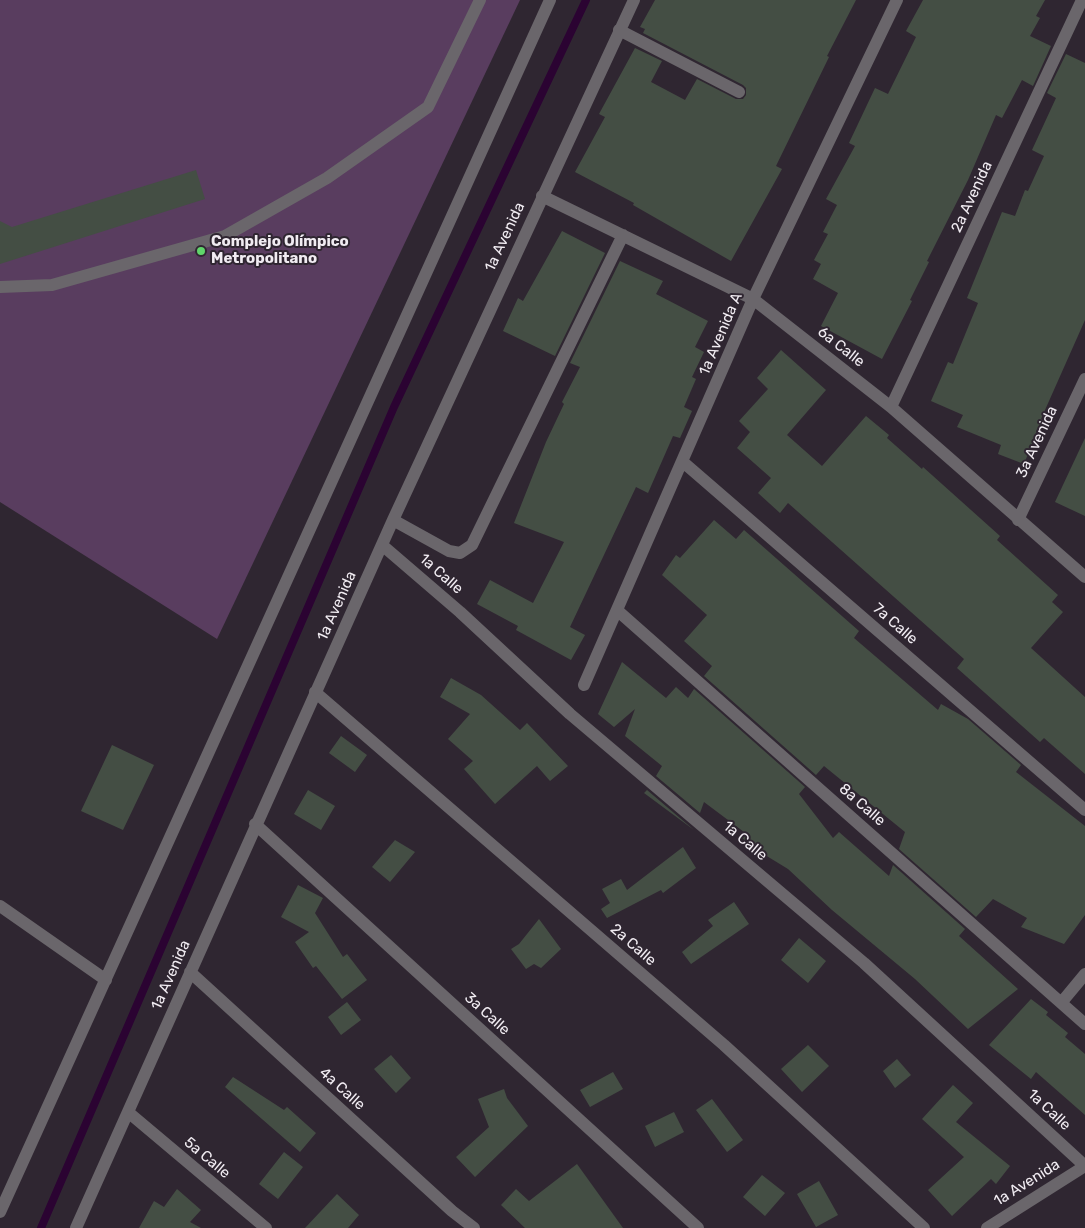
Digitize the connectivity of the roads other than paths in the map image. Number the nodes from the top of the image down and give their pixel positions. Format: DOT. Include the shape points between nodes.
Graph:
graph roads {
  1 [pos="480,0"];
  2 [pos="550,0"];
  3 [pos="634,0"];
  4 [pos="897,0"];
  5 [pos="1082,0"];
  6 [pos="620,30"];
  7 [pos="739,92"];
  8 [pos="542,196"];
  9 [pos="623,235"];
  10 [pos="0,287"];
  11 [pos="753,299"];
  12 [pos="1085,379"];
  13 [pos="891,408"];
  14 [pos="683,462"];
  15 [pos="393,520"];
  16 [pos="1018,520"];
  17 [pos="382,545"];
  18 [pos="1085,577"];
  19 [pos="618,611"];
  20 [pos="584,685"];
  21 [pos="315,692"];
  22 [pos="1085,810"];
  23 [pos="255,824"];
  24 [pos="0,906"];
  25 [pos="190,972"];
  26 [pos="1085,974"];
  27 [pos="106,980"];
  28 [pos="1061,1002"];
  29 [pos="1085,1024"];
  30 [pos="128,1112"];
  31 [pos="1085,1166"];
  32 [pos="0,1212"];
  33 [pos="76,1228"];
  34 [pos="266,1228"];
  35 [pos="474,1228"];
  36 [pos="698,1228"];
  37 [pos="924,1228"];
  38 [pos="987,1228"];
  1 -- 10 [label="street" via="428,106 327,178 225,236 52,285"];
  2 -- 27 [label="street"];
  3 -- 6 [label="street, 1a Avenida"];
  4 -- 11 [label="street, 1a Avenida A"];
  5 -- 13 [label="street, 2a Avenida"];
  6 -- 7 [label="street"];
  6 -- 8 [label="street, 1a Avenida"];
  8 -- 9 [label="street, 6a Calle"];
  8 -- 15 [label="street, 1a Avenida"];
  9 -- 11 [label="street, 6a Calle"];
  9 -- 15 [label="street" via="472,545 460,552 449,551"];
  11 -- 13 [label="street, 6a Calle"];
  11 -- 14 [label="street, 1a Avenida A"];
  12 -- 16 [label="street, 3a Avenida"];
  13 -- 16 [label="street, 6a Calle"];
  14 -- 19 [label="street, 1a Avenida A"];
  14 -- 22 [label="street, 7a Calle"];
  15 -- 17 [label="street, 1a Avenida"];
  16 -- 18 [label="street, 6a Calle"];
  17 -- 21 [label="street, 1a Avenida"];
  17 -- 31 [label="street, 1a Calle" via="570,714 864,963"];
  19 -- 20 [label="street, 1a Avenida A"];
  19 -- 28 [label="street, 8a Calle"];
  21 -- 23 [label="street, 1a Avenida"];
  21 -- 37 [label="street, 2a Calle" via="724,1045"];
  23 -- 25 [label="street, 1a Avenida"];
  23 -- 36 [label="street, 3a Calle"];
  24 -- 27 [label="street"];
  25 -- 30 [label="street, 1a Avenida"];
  25 -- 35 [label="street, 4a Calle"];
  26 -- 28 [label="street"];
  27 -- 32 [label="street"];
  28 -- 29 [label="street, 8a Calle"];
  30 -- 33 [label="street, 1a Avenida"];
  30 -- 34 [label="street, 5a Calle"];
  31 -- 38 [label="street, 1a Avenida"];
}
